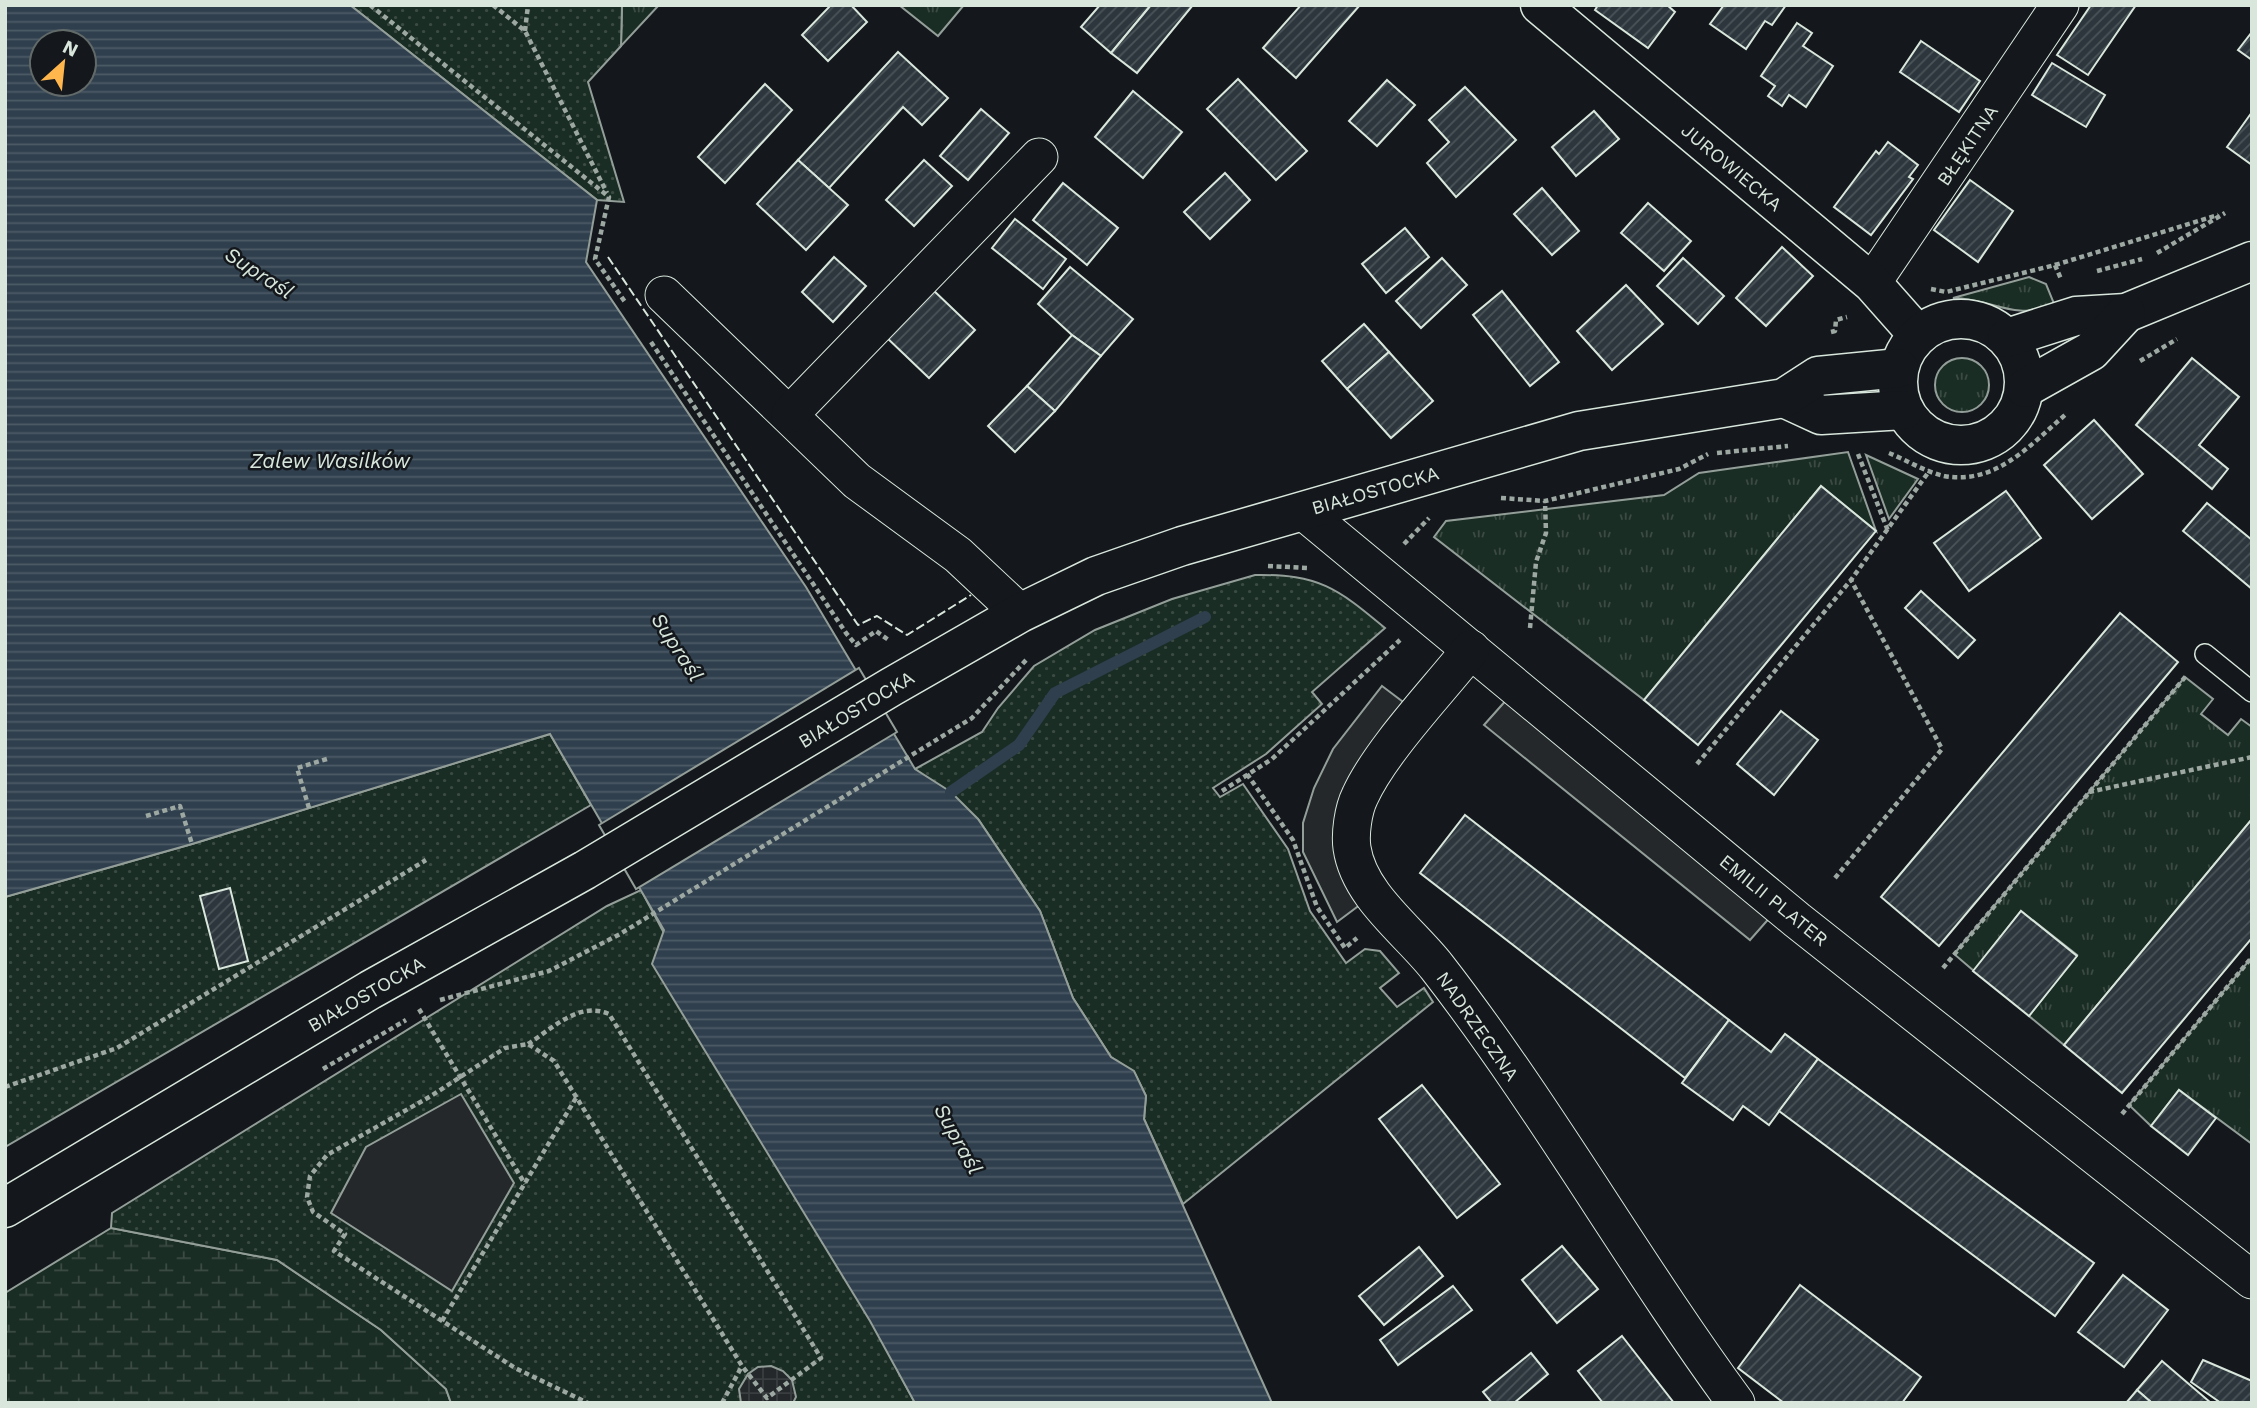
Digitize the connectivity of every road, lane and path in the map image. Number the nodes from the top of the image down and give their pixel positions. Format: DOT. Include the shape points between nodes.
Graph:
graph roads {
  1 [pos="370,5"];
  2 [pos="493,5"];
  3 [pos="528,5"];
  4 [pos="1540,5"];
  5 [pos="2060,5"];
  6 [pos="524,31"];
  7 [pos="1039,157"];
  8 [pos="609,197"];
  9 [pos="2252,261"];
  10 [pos="2054,265"];
  11 [pos="2087,274"];
  12 [pos="2074,277"];
  13 [pos="2061,281"];
  14 [pos="1872,283"];
  15 [pos="664,295"];
  16 [pos="626,304"];
  17 [pos="2126,313"];
  18 [pos="1918,335"];
  19 [pos="2183,335"];
  20 [pos="649,338"];
  21 [pos="2007,338"];
  22 [pos="2137,363"];
  23 [pos="1899,368"];
  24 [pos="2025,388"];
  25 [pos="1784,398"];
  26 [pos="2072,409"];
  27 [pos="1904,410"];
  28 [pos="790,414"];
  29 [pos="1796,445"];
  30 [pos="1884,450"];
  31 [pos="1857,453"];
  32 [pos="1930,470"];
  33 [pos="1496,498"];
  34 [pos="1545,501"];
  35 [pos="1303,511"];
  36 [pos="1438,514"];
  37 [pos="1888,531"];
  38 [pos="1263,566"];
  39 [pos="1311,568"];
  40 [pos="1379,573"];
  41 [pos="1851,580"];
  42 [pos="1020,614"];
  43 [pos="1530,628"];
  44 [pos="1409,633"];
  45 [pos="885,637"];
  46 [pos="1036,649"];
  47 [pos="1471,649"];
  48 [pos="2205,653"];
  49 [pos="2252,692"];
  50 [pos="2252,757"];
  51 [pos="327,759"];
  52 [pos="1697,764"];
  53 [pos="1247,774"];
  54 [pos="1222,790"];
  55 [pos="2088,792"];
  56 [pos="309,808"];
  57 [pos="146,816"];
  58 [pos="192,844"];
  59 [pos="426,860"];
  60 [pos="1835,878"];
  61 [pos="1390,914"];
  62 [pos="2252,957"];
  63 [pos="1942,968"];
  64 [pos="436,1001"];
  65 [pos="417,1006"];
  66 [pos="528,1044"];
  67 [pos="459,1078"];
  68 [pos="5,1087"];
  69 [pos="576,1098"];
  70 [pos="2122,1114"];
  71 [pos="524,1184"];
  72 [pos="5,1208"];
  73 [pos="2252,1280"];
  74 [pos="442,1321"];
  75 [pos="742,1366"];
  76 [pos="588,1403"];
  77 [pos="722,1403"];
  78 [pos="1736,1403"];
  1 -- 8 [label="path"];
  2 -- 6 [label="path"];
  3 -- 6 [label="path"];
  4 -- 14 [label="main road, JUROWIECKA"];
  5 -- 14 [label="street, BŁĘKITNA"];
  6 -- 8 [label="path"];
  7 -- 28 [label="street"];
  8 -- 16 [label="path" via="595,259"];
  9 -- 17 [label="main road"];
  10 -- 11 [label="path" via="2225,213 2151,257"];
  12 -- 13 [label="path"];
  14 -- 18 [label="main road, JUROWIECKA"];
  15 -- 28 [label="street"];
  17 -- 21 [label="main road" via="2076,316"];
  17 -- 24 [label="main road" via="2091,351"];
  18 -- 21 [label="main road" via="1938,323 1963,318 1987,323"];
  18 -- 23 [label="main road"];
  19 -- 22 [label="path"];
  20 -- 45 [label="path" via="846,633 856,645 876,631"];
  21 -- 24 [label="main road" via="2022,360"];
  23 -- 25 [label="main road, BIAŁOSTOCKA" via="1818,376"];
  23 -- 27 [label="main road" via="1898,390"];
  24 -- 27 [label="main road" via="2019,410 2005,429 1985,442 1962,446 1939,442 1918,430"];
  25 -- 27 [label="main road" via="1821,415"];
  25 -- 35 [label="main road, BIAŁOSTOCKA" via="1579,431"];
  26 -- 32 [label="path" via="2009,462 1980,478 1943,476"];
  28 -- 42 [label="street" via="856,481 958,555"];
  29 -- 34 [label="path" via="1707,454 1679,469"];
  30 -- 32 [label="path"];
  31 -- 37 [label="path"];
  32 -- 37 [label="path"];
  33 -- 34 [label="path"];
  34 -- 43 [label="path" via="1546,533 1536,562"];
  35 -- 40 [label="street, EMILII PLATER"];
  35 -- 42 [label="main road, BIAŁOSTOCKA" via="1096,576"];
  36 -- 40 [label="path" via="1427,519"];
  37 -- 41 [label="path"];
  38 -- 39 [label="path"];
  40 -- 47 [label="street, EMILII PLATER"];
  41 -- 52 [label="path"];
  41 -- 60 [label="path" via="1942,749"];
  42 -- 72 [label="main road, BIAŁOSTOCKA" via="585,870 370,990"];
  44 -- 53 [label="path" via="1272,759"];
  46 -- 64 [label="path" via="972,719 620,934 549,971"];
  47 -- 61 [label="street, NADRZECZNA" via="1358,798 1352,848 1358,869"];
  47 -- 73 [label="street, EMILII PLATER" via="1797,920"];
  48 -- 49 [label="lane"];
  48 -- 55 [label="path"];
  50 -- 55 [label="path"];
  51 -- 56 [label="path" via="297,768"];
  53 -- 54 [label="path"];
  53 -- 61 [label="path" via="1293,840 1317,906 1345,947"];
  55 -- 63 [label="path"];
  57 -- 58 [label="path" via="180,806"];
  59 -- 68 [label="path" via="117,1048"];
  61 -- 78 [label="street, NADRZECZNA" via="1478,1023"];
  62 -- 70 [label="path"];
  65 -- 67 [label="path"];
  66 -- 67 [label="path" via="505,1048"];
  66 -- 69 [label="path" via="554,1060"];
  66 -- 75 [label="path" via="583,1009 609,1014 617,1024 821,1358 767,1398"];
  67 -- 71 [label="path"];
  67 -- 74 [label="path" via="327,1155 310,1175 307,1197 313,1212 345,1234 334,1251"];
  69 -- 71 [label="path"];
  69 -- 75 [label="path"];
  71 -- 74 [label="path"];
  74 -- 76 [label="path" via="515,1368"];
  75 -- 77 [label="path"];
}
